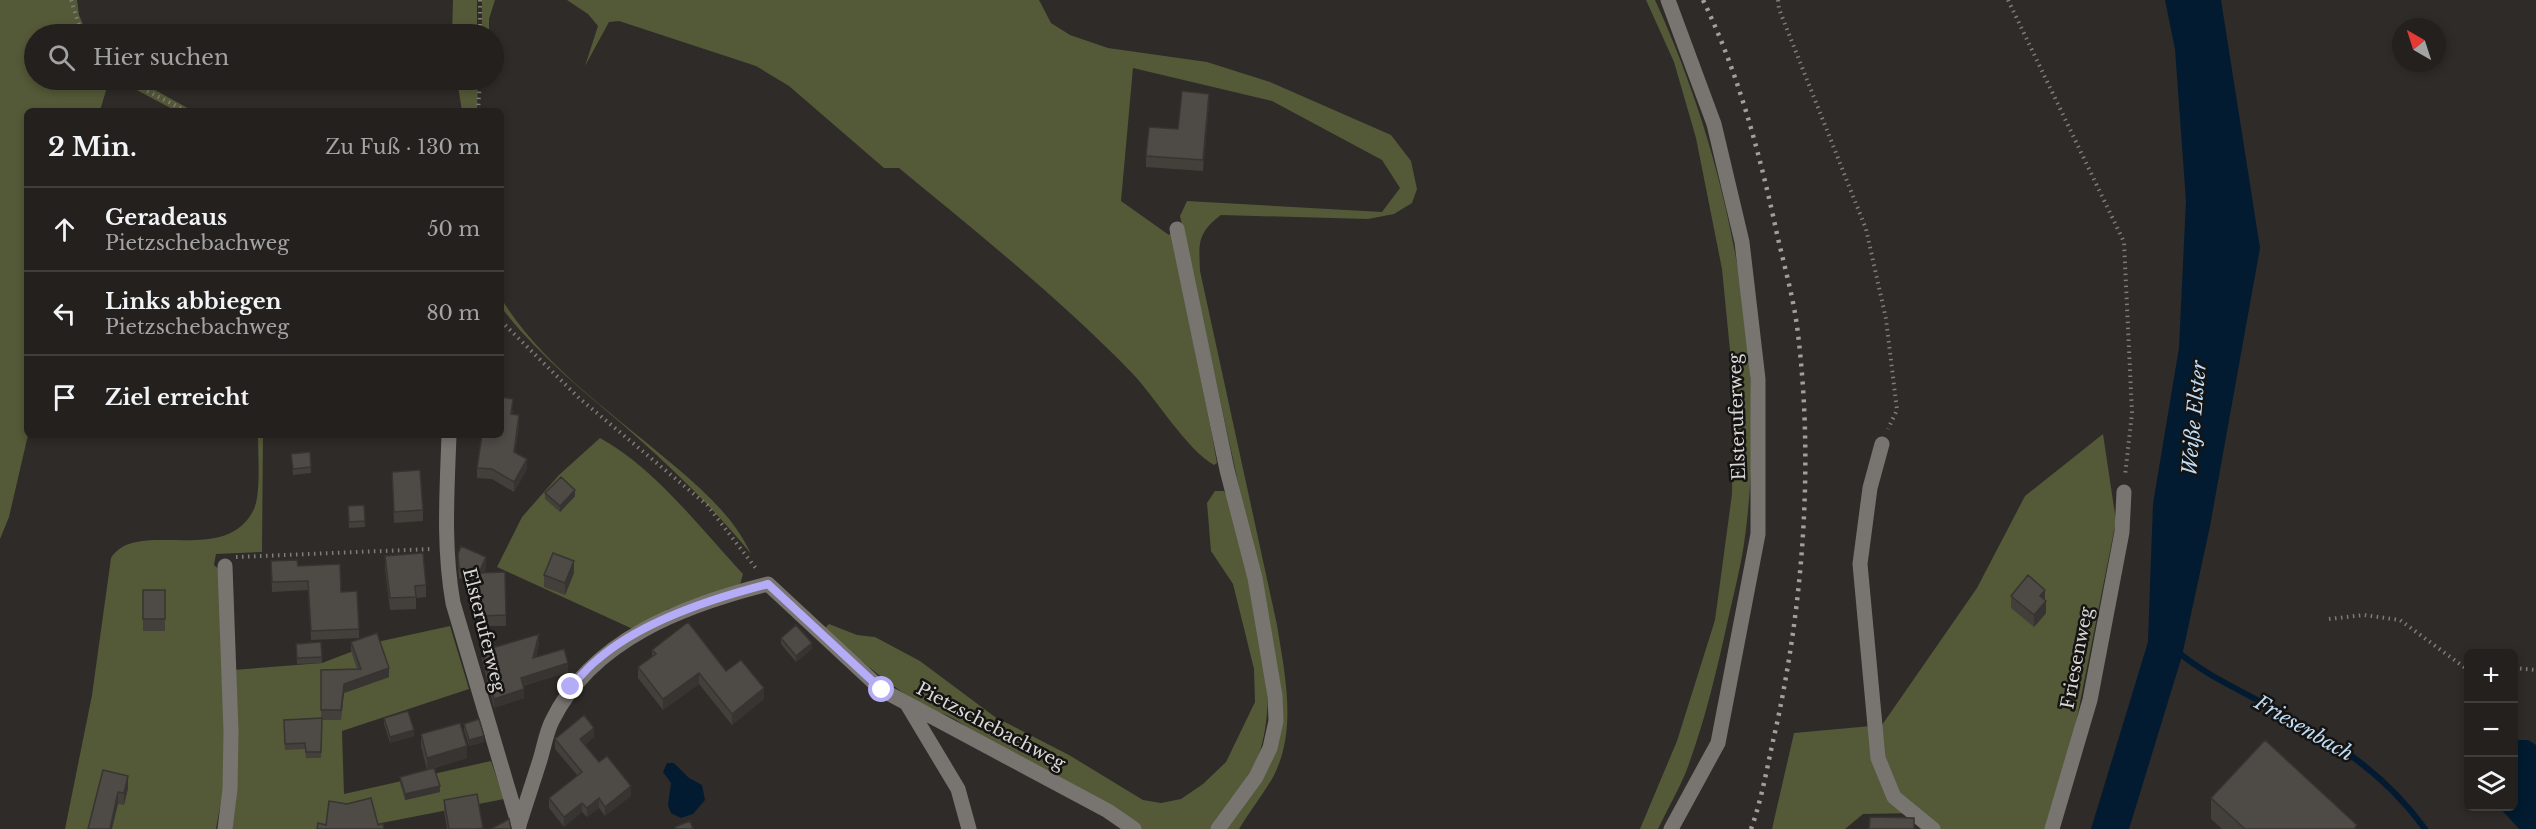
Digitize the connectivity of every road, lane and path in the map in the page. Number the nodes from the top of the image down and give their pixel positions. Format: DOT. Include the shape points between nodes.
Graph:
graph roads {
  1 [pos="71,0"];
  2 [pos="480,0"];
  3 [pos="1668,0"];
  4 [pos="1778,0"];
  5 [pos="2008,0"];
  6 [pos="79,24"];
  7 [pos="480,24"];
  8 [pos="145,90"];
  9 [pos="479,90"];
  10 [pos="180,108"];
  11 [pos="478,108"];
  12 [pos="1177,230"];
  13 [pos="504,324"];
  14 [pos="449,438"];
  15 [pos="1882,444"];
  16 [pos="2124,492"];
  17 [pos="445,550"];
  18 [pos="225,566"];
  19 [pos="768,584"];
  20 [pos="2329,619"];
  21 [pos="2464,666"];
  22 [pos="2518,668"];
  23 [pos="2536,670"];
  24 [pos="908,704"];
  25 [pos="520,827"];
  26 [pos="225,829"];
  27 [pos="969,829"];
  28 [pos="1134,829"];
  29 [pos="1218,829"];
  30 [pos="1671,829"];
  31 [pos="1933,829"];
  32 [pos="2052,829"];
  1 -- 6 [label="path"];
  2 -- 7 [label="path"];
  3 -- 30 [label="street, Elsteruferweg" via="1717,135 1742,242 1758,379 1758,534 1718,743"];
  4 -- 15 [label="path" via="1866,229 1874,263 1886,318 1897,410"];
  5 -- 16 [label="path" via="2124,242 2132,413"];
  8 -- 10 [label="path"];
  9 -- 11 [label="path"];
  12 -- 29 [label="street" via="1227,470 1255,578 1275,696 1276,721 1270,748 1256,777"];
  13 -- 19 [label="path" via="579,398 707,505"];
  14 -- 17 [label="street, Elsteruferweg"];
  15 -- 31 [label="street" via="1870,488 1860,564 1878,758 1894,797"];
  16 -- 32 [label="street, Friesenweg" via="2121,532 2090,700"];
  17 -- 18 [label="path" via="236,556"];
  17 -- 25 [label="street, Elsteruferweg" via="453,603"];
  18 -- 26 [label="street" via="231,732"];
  19 -- 24 [label="street, Pietzschebachweg" via="882,690"];
  19 -- 25 [label="street" via="706,601 617,645 596,660 571,687 551,723"];
  20 -- 21 [label="path" via="2364,615 2400,620"];
  22 -- 23 [label="path"];
  24 -- 27 [label="street" via="958,789"];
  24 -- 28 [label="street, Pietzschebachweg" via="1108,811"];
}
